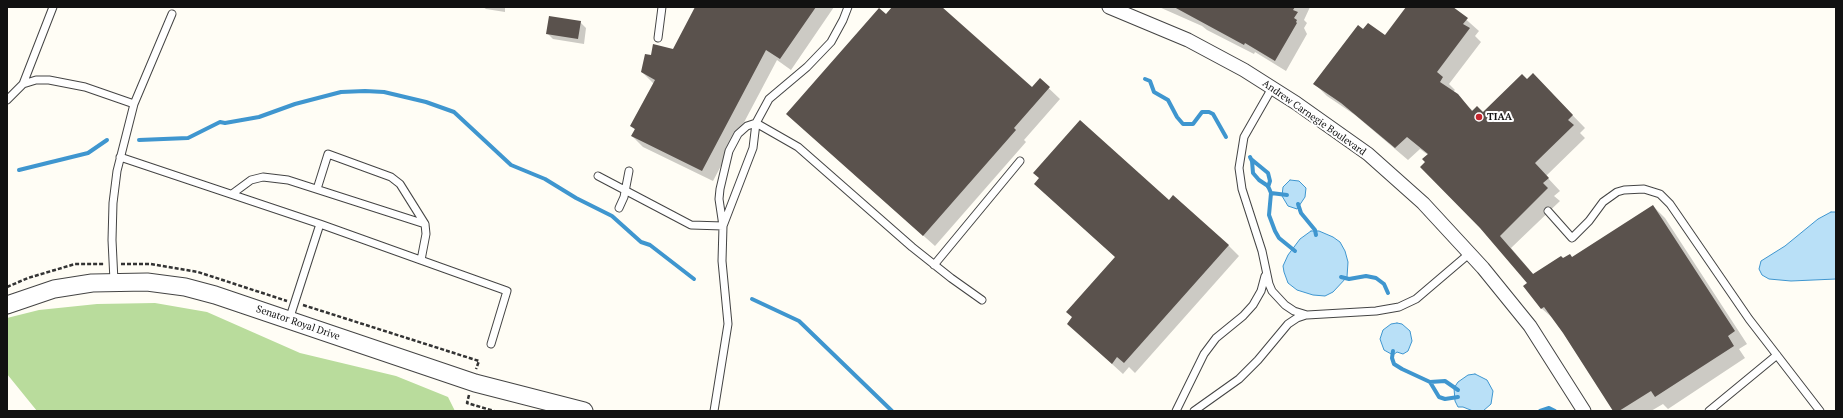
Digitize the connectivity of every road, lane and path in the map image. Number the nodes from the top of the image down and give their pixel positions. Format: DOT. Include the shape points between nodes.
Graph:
graph roads {
  1 [pos="53,7"];
  2 [pos="662,7"];
  3 [pos="848,7"];
  4 [pos="1109,7"];
  5 [pos="172,14"];
  6 [pos="658,38"];
  7 [pos="24,84"];
  8 [pos="1272,88"];
  9 [pos="7,100"];
  10 [pos="134,104"];
  11 [pos="756,123"];
  12 [pos="120,157"];
  13 [pos="1020,161"];
  14 [pos="629,171"];
  15 [pos="598,176"];
  16 [pos="317,189"];
  17 [pos="626,191"];
  18 [pos="232,194"];
  19 [pos="619,208"];
  20 [pos="1548,211"];
  21 [pos="320,224"];
  22 [pos="425,224"];
  23 [pos="723,226"];
  24 [pos="1470,253"];
  25 [pos="421,260"];
  26 [pos="103,264"];
  27 [pos="934,265"];
  28 [pos="1266,268"];
  29 [pos="114,281"];
  30 [pos="7,287"];
  31 [pos="982,300"];
  32 [pos="7,305"];
  33 [pos="302,305"];
  34 [pos="1308,315"];
  35 [pos="289,320"];
  36 [pos="491,344"];
  37 [pos="1777,355"];
  38 [pos="479,361"];
  39 [pos="467,403"];
  40 [pos="494,411"];
  41 [pos="584,411"];
  42 [pos="714,411"];
  43 [pos="1176,411"];
  44 [pos="1194,411"];
  45 [pos="1584,411"];
  46 [pos="1709,411"];
  47 [pos="1820,411"];
  1 -- 7 [label="lane"];
  2 -- 6 [label="lane"];
  3 -- 11 [label="lane" via="831,42 807,67 769,99"];
  4 -- 8 [label="street, Andrew Carnegie Boulevard" via="1188,40"];
  5 -- 10 [label="lane"];
  7 -- 9 [label="lane"];
  7 -- 10 [label="lane" via="36,80 49,80 86,87"];
  8 -- 24 [label="street, Andrew Carnegie Boulevard" via="1368,154 1423,203"];
  8 -- 28 [label="lane" via="1244,137 1239,168 1242,189"];
  10 -- 12 [label="lane"];
  11 -- 23 [label="lane" via="753,148"];
  11 -- 23 [label="lane" via="747,126 738,134 729,151 719,199"];
  11 -- 27 [label="lane" via="798,147"];
  12 -- 18 [label="lane"];
  12 -- 29 [label="lane" via="113,203"];
  13 -- 27 [label="lane"];
  14 -- 17 [label="lane"];
  15 -- 17 [label="lane"];
  16 -- 18 [label="lane" via="288,180 263,177 251,180"];
  16 -- 22 [label="lane"];
  16 -- 22 [label="lane" via="328,154 391,177 400,184"];
  17 -- 19 [label="lane"];
  17 -- 23 [label="lane" via="691,225"];
  18 -- 21 [label="lane"];
  20 -- 37 [label="lane" via="1572,238 1603,202 1617,192 1644,189 1660,194 1670,204 1736,302"];
  21 -- 25 [label="lane"];
  21 -- 35 [label="lane"];
  22 -- 25 [label="lane" via="426,234"];
  23 -- 42 [label="lane" via="722,262 728,324"];
  24 -- 34 [label="lane" via="1416,299 1405,305 1384,310"];
  24 -- 45 [label="street, Andrew Carnegie Boulevard" via="1530,326"];
  25 -- 36 [label="lane" via="507,291"];
  26 -- 30 [label="path" via="74,264"];
  27 -- 31 [label="lane"];
  28 -- 34 [label="lane" via="1268,284 1275,295 1294,311"];
  28 -- 43 [label="lane" via="1256,300 1243,316 1209,346"];
  29 -- 32 [label="street, Senator Royal Drive" via="54,289"];
  29 -- 35 [label="street, Senator Royal Drive" via="185,287"];
  33 -- 38 [label="path"];
  34 -- 44 [label="lane" via="1288,324 1239,379"];
  35 -- 41 [label="street, Senator Royal Drive" via="475,383"];
  37 -- 46 [label="lane"];
  37 -- 47 [label="lane"];
  39 -- 40 [label="path"];
}
